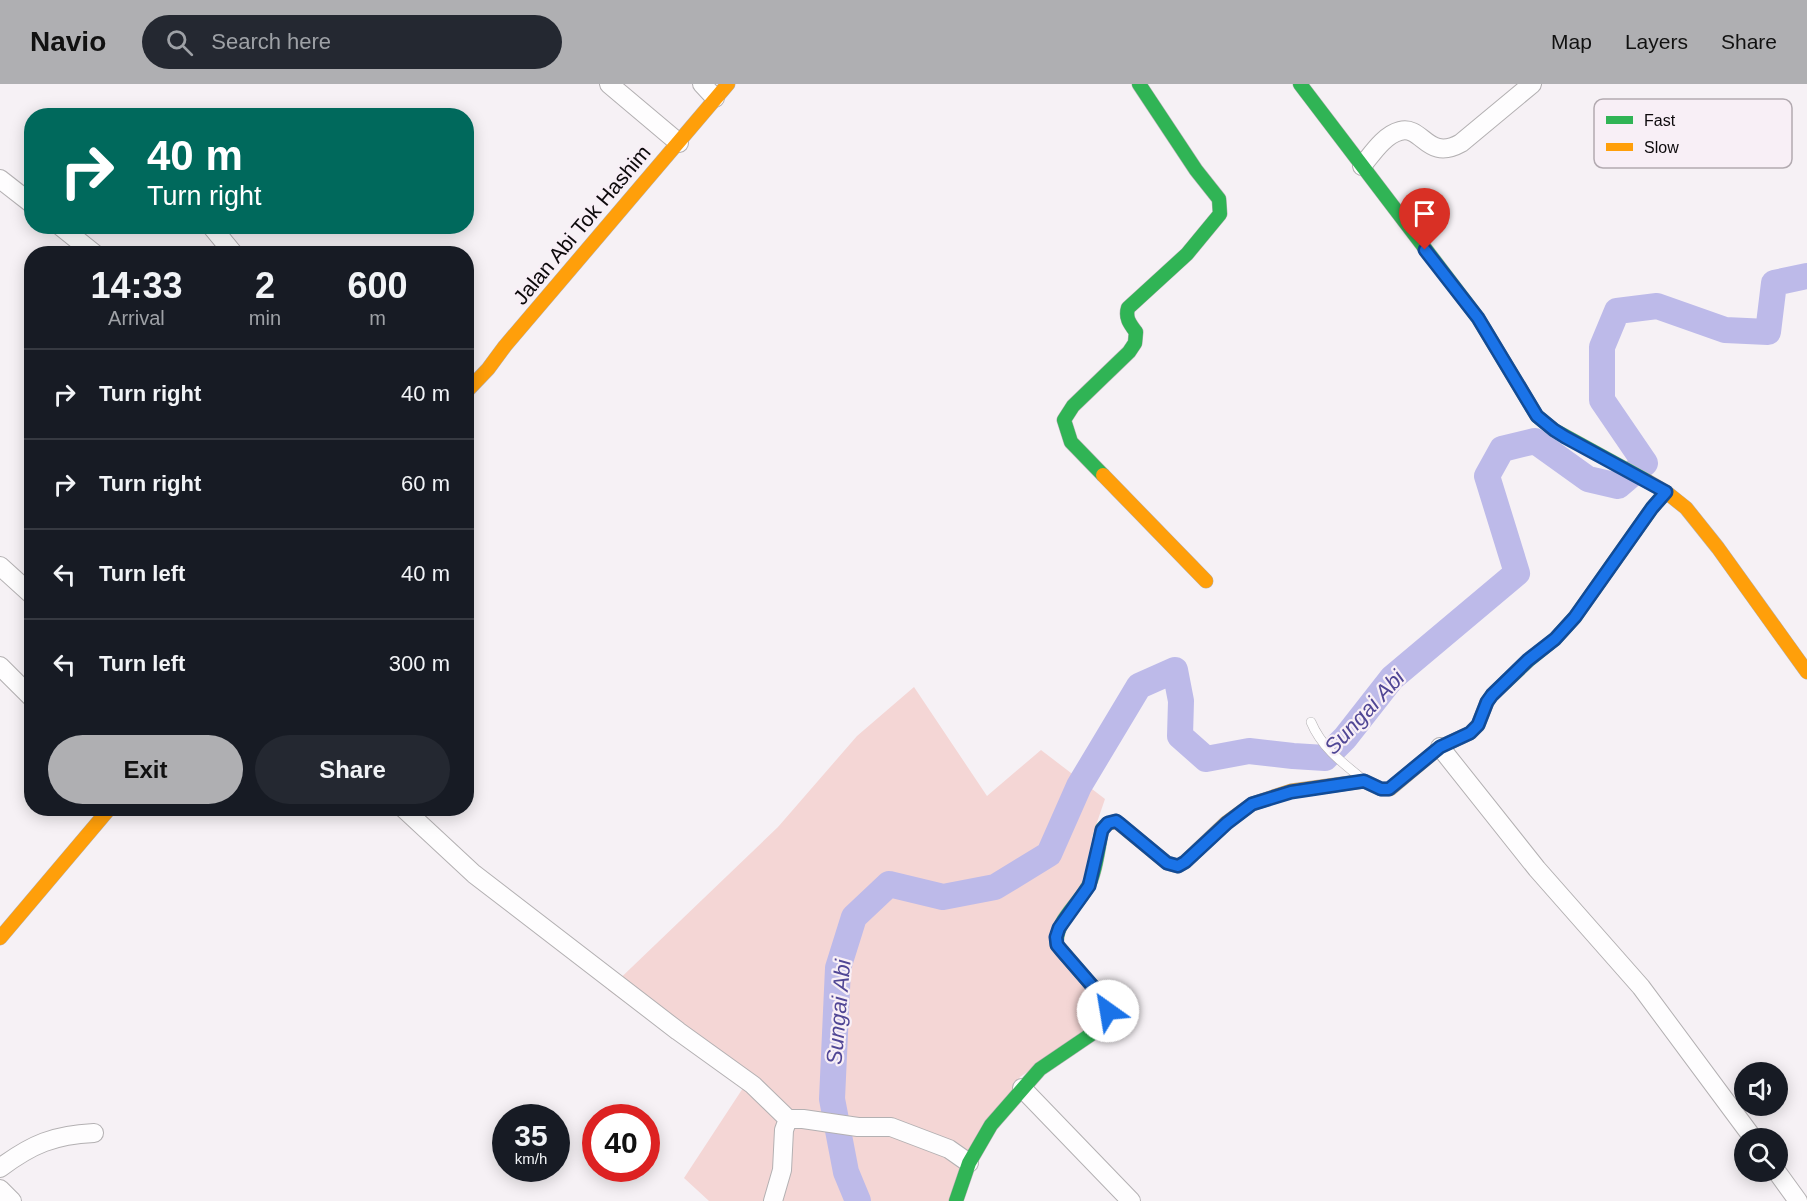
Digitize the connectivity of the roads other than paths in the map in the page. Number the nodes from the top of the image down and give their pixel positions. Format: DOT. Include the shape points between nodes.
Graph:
graph roads {
  1 [pos="609,84"];
  2 [pos="702,84"];
  3 [pos="728,84"];
  4 [pos="1139,84"];
  5 [pos="1300,84"];
  6 [pos="1532,84"];
  7 [pos="715,98"];
  8 [pos="679,143"];
  9 [pos="1362,166"];
  10 [pos="0,179"];
  11 [pos="24,198"];
  12 [pos="70,234"];
  13 [pos="218,234"];
  14 [pos="85,246"];
  15 [pos="227,246"];
  16 [pos="474,384"];
  17 [pos="1666,492"];
  18 [pos="0,566"];
  19 [pos="1206,581"];
  20 [pos="24,588"];
  21 [pos="0,666"];
  22 [pos="1807,672"];
  23 [pos="24,690"];
  24 [pos="1311,722"];
  25 [pos="1440,747"];
  26 [pos="1364,781"];
  27 [pos="103,816"];
  28 [pos="412,816"];
  29 [pos="0,938"];
  30 [pos="1022,1088"];
  31 [pos="796,1119"];
  32 [pos="1746,1128"];
  33 [pos="94,1133"];
  34 [pos="969,1163"];
  35 [pos="0,1168"];
  36 [pos="1785,1182"];
  37 [pos="0,1189"];
  38 [pos="12,1201"];
  39 [pos="773,1201"];
  40 [pos="956,1201"];
  41 [pos="1131,1201"];
  42 [pos="1798,1201"];
  1 -- 8 [label="street"];
  2 -- 7 [label="street"];
  3 -- 7 [label="street, Jalan Abi Tok Hashim"];
  4 -- 19 [label="street" via="1219,199 1220,214 1187,254 1128,308 1126,314 1136,332 1135,343 1073,405 1064,420 1071,442"];
  5 -- 9 [label="street"];
  6 -- 9 [label="street" via="1451,148 1436,148 1403,130 1381,143"];
  7 -- 8 [label="street, Jalan Abi Tok Hashim"];
  8 -- 16 [label="street, Jalan Abi Tok Hashim"];
  9 -- 17 [label="street" via="1478,318 1537,416 1554,430"];
  10 -- 11 [label="street"];
  12 -- 14 [label="street"];
  13 -- 15 [label="street"];
  17 -- 22 [label="street" via="1686,508 1705,532"];
  17 -- 25 [label="street" via="1575,617 1492,695 1470,733"];
  18 -- 20 [label="street"];
  21 -- 23 [label="street"];
  24 -- 26 [label="lane" via="1317,736 1337,759"];
  25 -- 26 [label="street" via="1389,789"];
  25 -- 32 [label="street" via="1537,869 1641,987"];
  26 -- 30 [label="street" via="1291,792 1252,804 1178,866 1167,863 1116,821 1108,823 1102,830 1089,886 1056,937 1057,945 1108,1004 1107,1017 1096,1031 1040,1069"];
  27 -- 29 [label="street"];
  28 -- 31 [label="street" via="474,874"];
  30 -- 34 [label="street" via="991,1125"];
  30 -- 41 [label="street"];
  31 -- 34 [label="street" via="891,1127 949,1149"];
  31 -- 39 [label="street" via="784,1130 782,1170"];
  33 -- 35 [label="street" via="70,1134 45,1142 21,1152"];
  34 -- 40 [label="street"];
  36 -- 42 [label="street"];
  37 -- 38 [label="street"];
}
